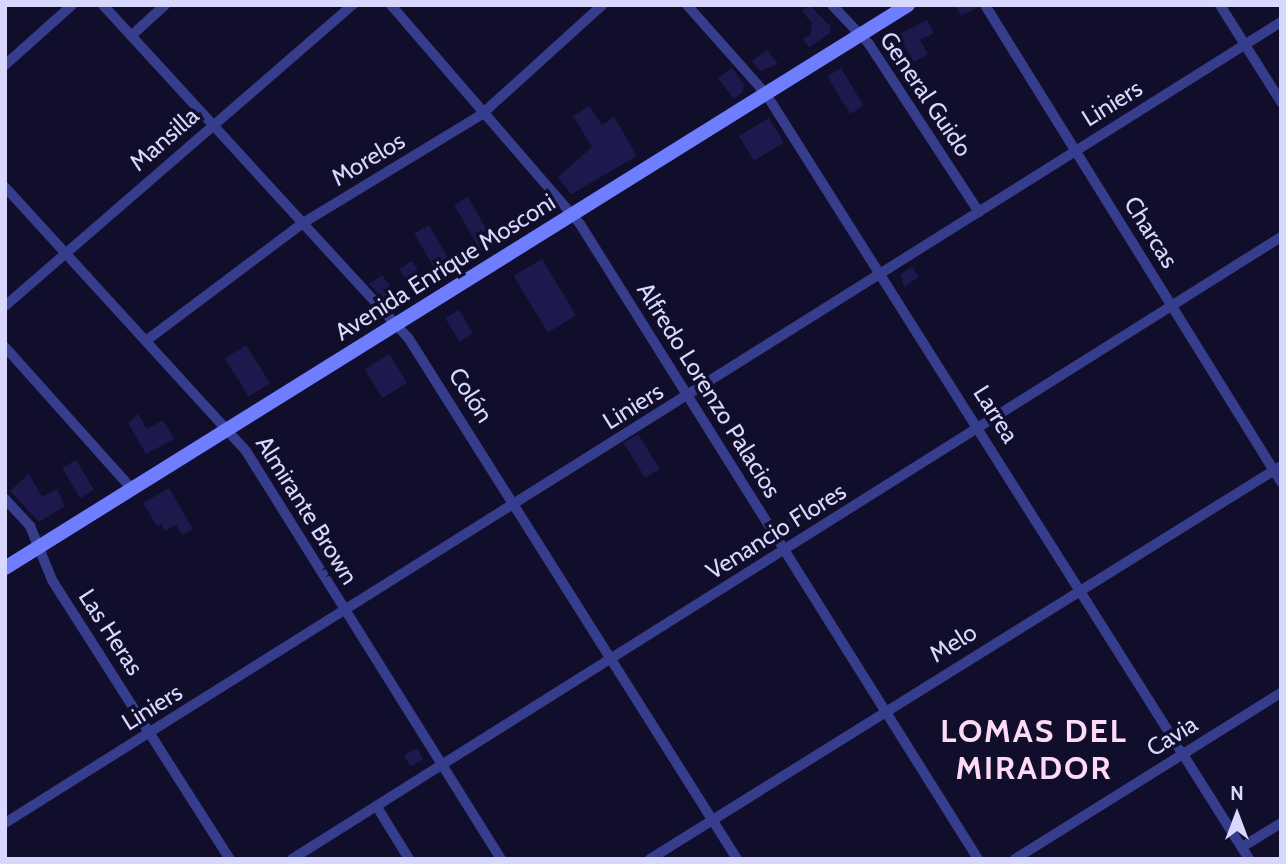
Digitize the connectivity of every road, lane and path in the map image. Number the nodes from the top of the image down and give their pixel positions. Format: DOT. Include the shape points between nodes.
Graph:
graph roads {
  1 [pos="72,5"];
  2 [pos="103,5"];
  3 [pos="165,5"];
  4 [pos="353,5"];
  5 [pos="391,5"];
  6 [pos="602,5"];
  7 [pos="687,5"];
  8 [pos="832,5"];
  9 [pos="908,5"];
  10 [pos="985,5"];
  11 [pos="1220,5"];
  12 [pos="1281,22"];
  13 [pos="861,35"];
  14 [pos="131,36"];
  15 [pos="1245,44"];
  16 [pos="5,65"];
  17 [pos="766,94"];
  18 [pos="1281,102"];
  19 [pos="482,114"];
  20 [pos="213,124"];
  21 [pos="1075,151"];
  22 [pos="5,187"];
  23 [pos="979,212"];
  24 [pos="573,214"];
  25 [pos="303,223"];
  26 [pos="1281,237"];
  27 [pos="68,253"];
  28 [pos="882,274"];
  29 [pos="5,306"];
  30 [pos="1173,307"];
  31 [pos="396,325"];
  32 [pos="147,340"];
  33 [pos="5,347"];
  34 [pos="688,396"];
  35 [pos="979,427"];
  36 [pos="226,429"];
  37 [pos="1277,468"];
  38 [pos="1281,482"];
  39 [pos="131,488"];
  40 [pos="5,499"];
  41 [pos="516,503"];
  42 [pos="37,547"];
  43 [pos="783,551"];
  44 [pos="5,568"];
  45 [pos="1080,587"];
  46 [pos="344,608"];
  47 [pos="612,658"];
  48 [pos="1281,693"];
  49 [pos="884,712"];
  50 [pos="150,733"];
  51 [pos="1184,754"];
  52 [pos="444,766"];
  53 [pos="377,807"];
  54 [pos="712,820"];
  55 [pos="5,823"];
  56 [pos="1281,823"];
  57 [pos="1242,847"];
  58 [pos="230,859"];
  59 [pos="292,859"];
  60 [pos="409,859"];
  61 [pos="501,859"];
  62 [pos="650,859"];
  63 [pos="737,859"];
  64 [pos="978,859"];
  65 [pos="1015,859"];
  66 [pos="1249,859"];
  1 -- 16 [label="street"];
  2 -- 14 [label="street, Colón"];
  3 -- 14 [label="street"];
  4 -- 20 [label="street, Mansilla"];
  5 -- 19 [label="street, Alfredo Lorenzo Palacios"];
  6 -- 19 [label="street, Morelos"];
  7 -- 17 [label="street, Larrea"];
  8 -- 13 [label="street, General Guido"];
  9 -- 13 [label="main road, Avenida Enrique Mosconi"];
  10 -- 21 [label="street, Charcas"];
  11 -- 15 [label="street"];
  12 -- 15 [label="street, Liniers"];
  13 -- 17 [label="main road, Avenida Enrique Mosconi"];
  13 -- 23 [label="street, General Guido"];
  14 -- 20 [label="street, Colón"];
  15 -- 18 [label="street"];
  15 -- 21 [label="street, Liniers"];
  17 -- 24 [label="main road, Avenida Enrique Mosconi"];
  17 -- 28 [label="street, Larrea"];
  19 -- 24 [label="street, Alfredo Lorenzo Palacios"];
  19 -- 25 [label="street, Morelos"];
  20 -- 25 [label="street, Colón"];
  20 -- 27 [label="street, Mansilla"];
  21 -- 23 [label="street, Liniers"];
  21 -- 30 [label="street, Charcas"];
  22 -- 27 [label="street, Almirante Brown"];
  23 -- 28 [label="street, Liniers"];
  24 -- 31 [label="main road, Avenida Enrique Mosconi"];
  24 -- 34 [label="street, Alfredo Lorenzo Palacios"];
  25 -- 31 [label="street, Colón"];
  25 -- 32 [label="street, Morelos"];
  26 -- 30 [label="street, Venancio Flores"];
  27 -- 29 [label="street, Mansilla"];
  27 -- 32 [label="street, Almirante Brown"];
  28 -- 34 [label="street, Liniers"];
  28 -- 35 [label="street, Larrea"];
  30 -- 35 [label="street, Venancio Flores"];
  30 -- 37 [label="street, Charcas"];
  31 -- 36 [label="main road, Avenida Enrique Mosconi"];
  31 -- 41 [label="street, Colón"];
  32 -- 36 [label="street, Almirante Brown"];
  33 -- 39 [label="street"];
  34 -- 41 [label="street, Liniers"];
  34 -- 43 [label="street, Alfredo Lorenzo Palacios"];
  35 -- 43 [label="street, Venancio Flores"];
  35 -- 45 [label="street, Larrea"];
  36 -- 39 [label="main road, Avenida Enrique Mosconi"];
  36 -- 46 [label="street, Almirante Brown" via="246,451"];
  37 -- 38 [label="street, Charcas"];
  37 -- 45 [label="street, Melo"];
  39 -- 42 [label="main road, Avenida Enrique Mosconi"];
  40 -- 42 [label="street, Las Heras" via="30,526"];
  41 -- 46 [label="street, Liniers"];
  41 -- 47 [label="street, Colón"];
  42 -- 44 [label="main road, Avenida Enrique Mosconi"];
  42 -- 50 [label="street, Las Heras" via="52,580"];
  43 -- 47 [label="street, Venancio Flores"];
  43 -- 49 [label="street, Alfredo Lorenzo Palacios"];
  45 -- 49 [label="street, Melo"];
  45 -- 51 [label="street, Larrea"];
  46 -- 50 [label="street, Liniers"];
  46 -- 52 [label="street, Almirante Brown"];
  47 -- 52 [label="street, Venancio Flores"];
  47 -- 54 [label="street, Colón"];
  48 -- 51 [label="street, Cavia"];
  49 -- 54 [label="street, Melo"];
  49 -- 64 [label="street, Alfredo Lorenzo Palacios"];
  50 -- 55 [label="street, Liniers"];
  50 -- 58 [label="street, Las Heras"];
  51 -- 57 [label="street, Larrea"];
  51 -- 65 [label="street, Cavia"];
  52 -- 53 [label="street, Venancio Flores"];
  52 -- 61 [label="street, Almirante Brown"];
  53 -- 59 [label="street, Venancio Flores"];
  53 -- 60 [label="street"];
  54 -- 62 [label="street, Melo"];
  54 -- 63 [label="street, Colón"];
  56 -- 57 [label="street"];
  57 -- 66 [label="street, Larrea"];
}
